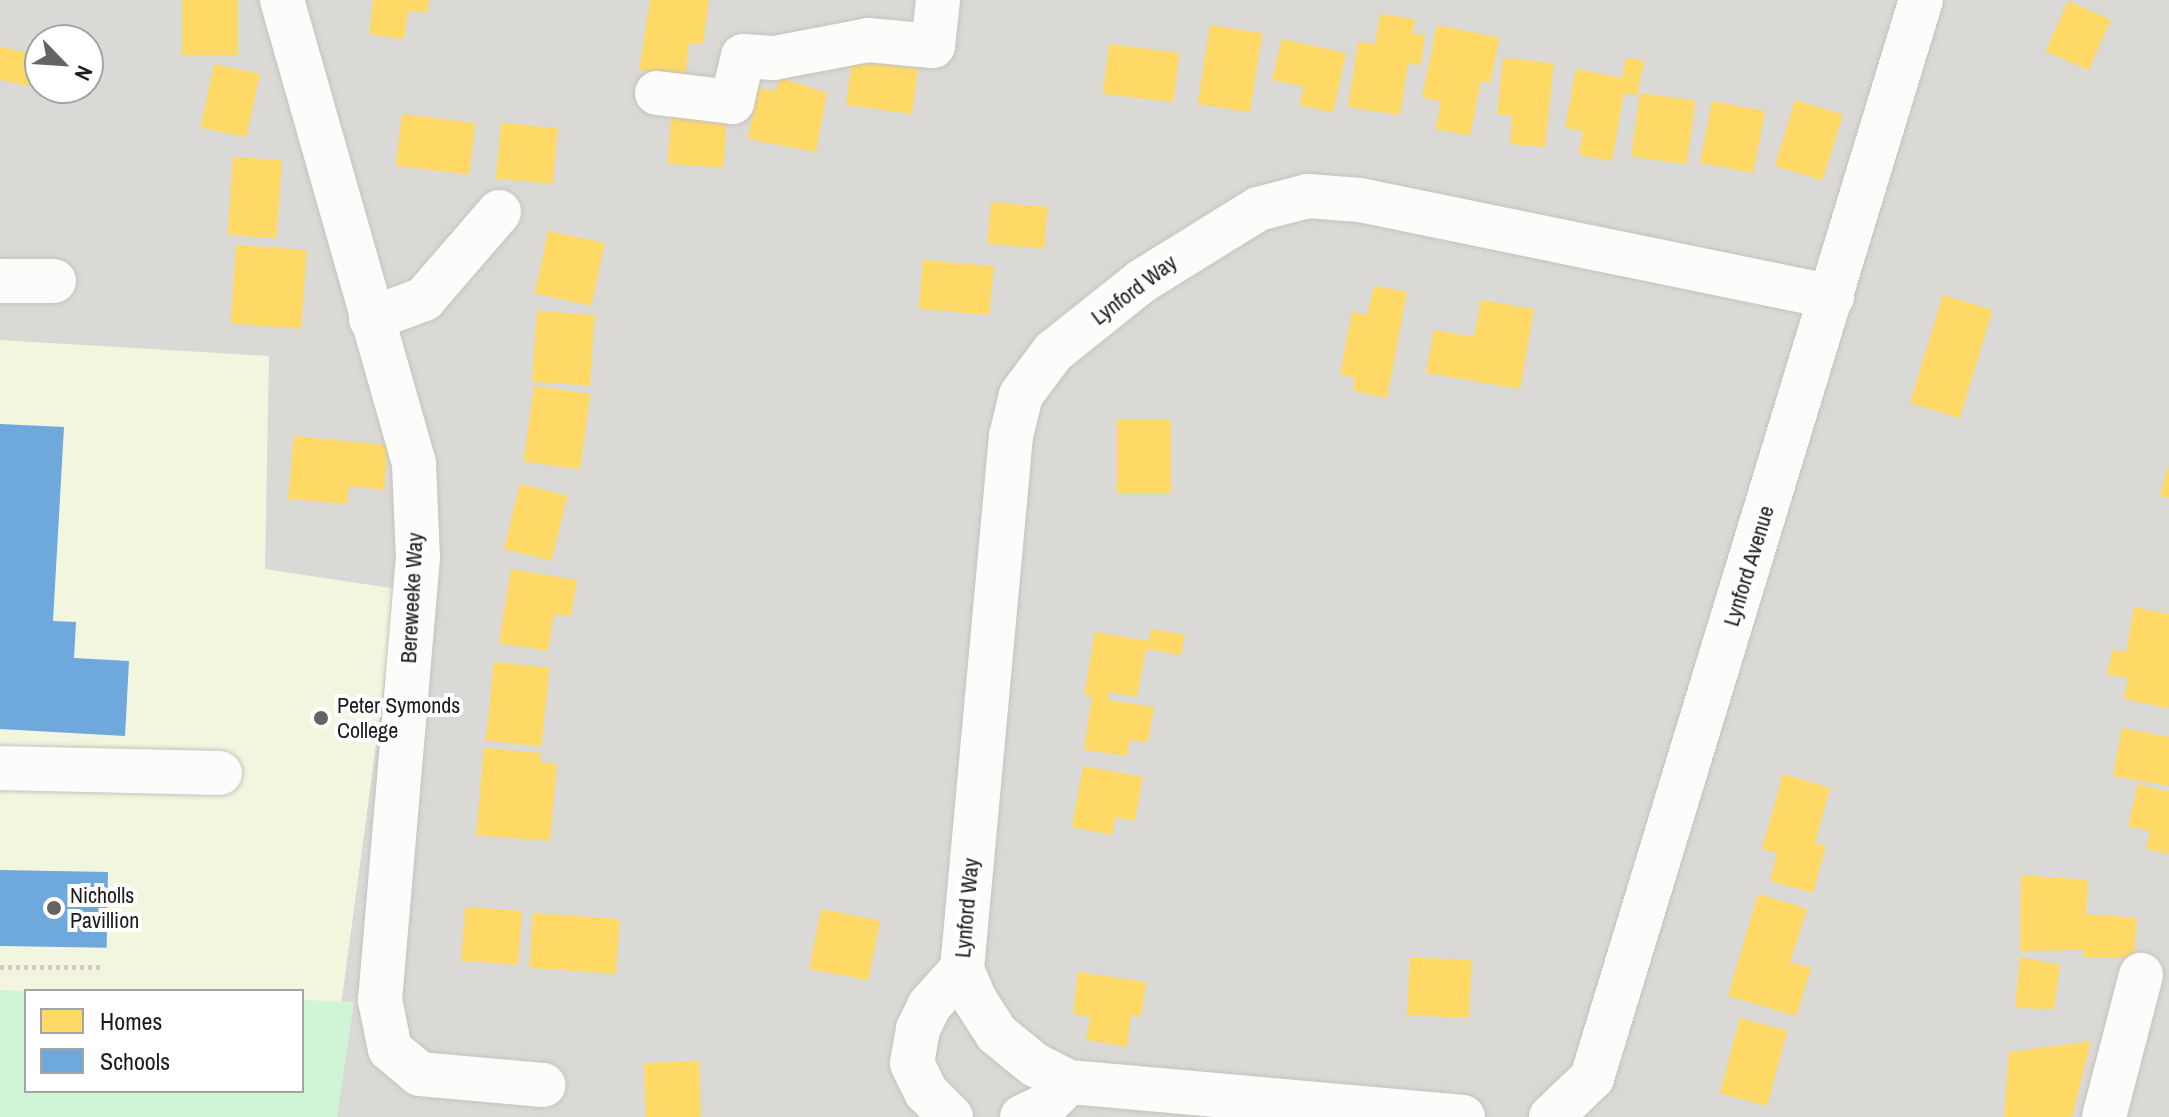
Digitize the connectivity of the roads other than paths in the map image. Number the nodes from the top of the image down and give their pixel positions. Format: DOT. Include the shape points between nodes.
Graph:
graph roads {
  1 [pos="282,0"];
  2 [pos="938,0"];
  3 [pos="1921,0"];
  4 [pos="657,93"];
  5 [pos="499,212"];
  6 [pos="0,281"];
  7 [pos="54,281"];
  8 [pos="1832,297"];
  9 [pos="371,319"];
  10 [pos="0,768"];
  11 [pos="220,773"];
  12 [pos="962,969"];
  13 [pos="2141,975"];
  14 [pos="1069,1082"];
  15 [pos="544,1085"];
  16 [pos="951,1117"];
  17 [pos="1022,1117"];
  18 [pos="1463,1117"];
  19 [pos="1551,1117"];
  20 [pos="2104,1117"];
  1 -- 9 [label="street, Bereweeke Way"];
  2 -- 4 [label="street" via="933,46 868,40 774,58 743,56 732,102"];
  3 -- 8 [label="street, Lynford Avenue"];
  5 -- 9 [label="street" via="424,299"];
  6 -- 7 [label="street"];
  8 -- 12 [label="street, Lynford Way" via="1360,200 1308,196 1258,209 1142,281 1053,352 1021,395 1011,436"];
  8 -- 19 [label="street, Lynford Avenue" via="1592,1078"];
  9 -- 15 [label="street, Bereweeke Way" via="414,463 418,557 380,1000 390,1049 420,1074"];
  10 -- 11 [label="street"];
  12 -- 14 [label="street, Lynford Way" via="997,1034 1035,1065"];
  12 -- 16 [label="street, Lynford Way" via="929,1006 912,1063 926,1092"];
  13 -- 20 [label="street"];
  14 -- 17 [label="street" via="1045,1106"];
  14 -- 18 [label="street, Lynford Way"];
}
